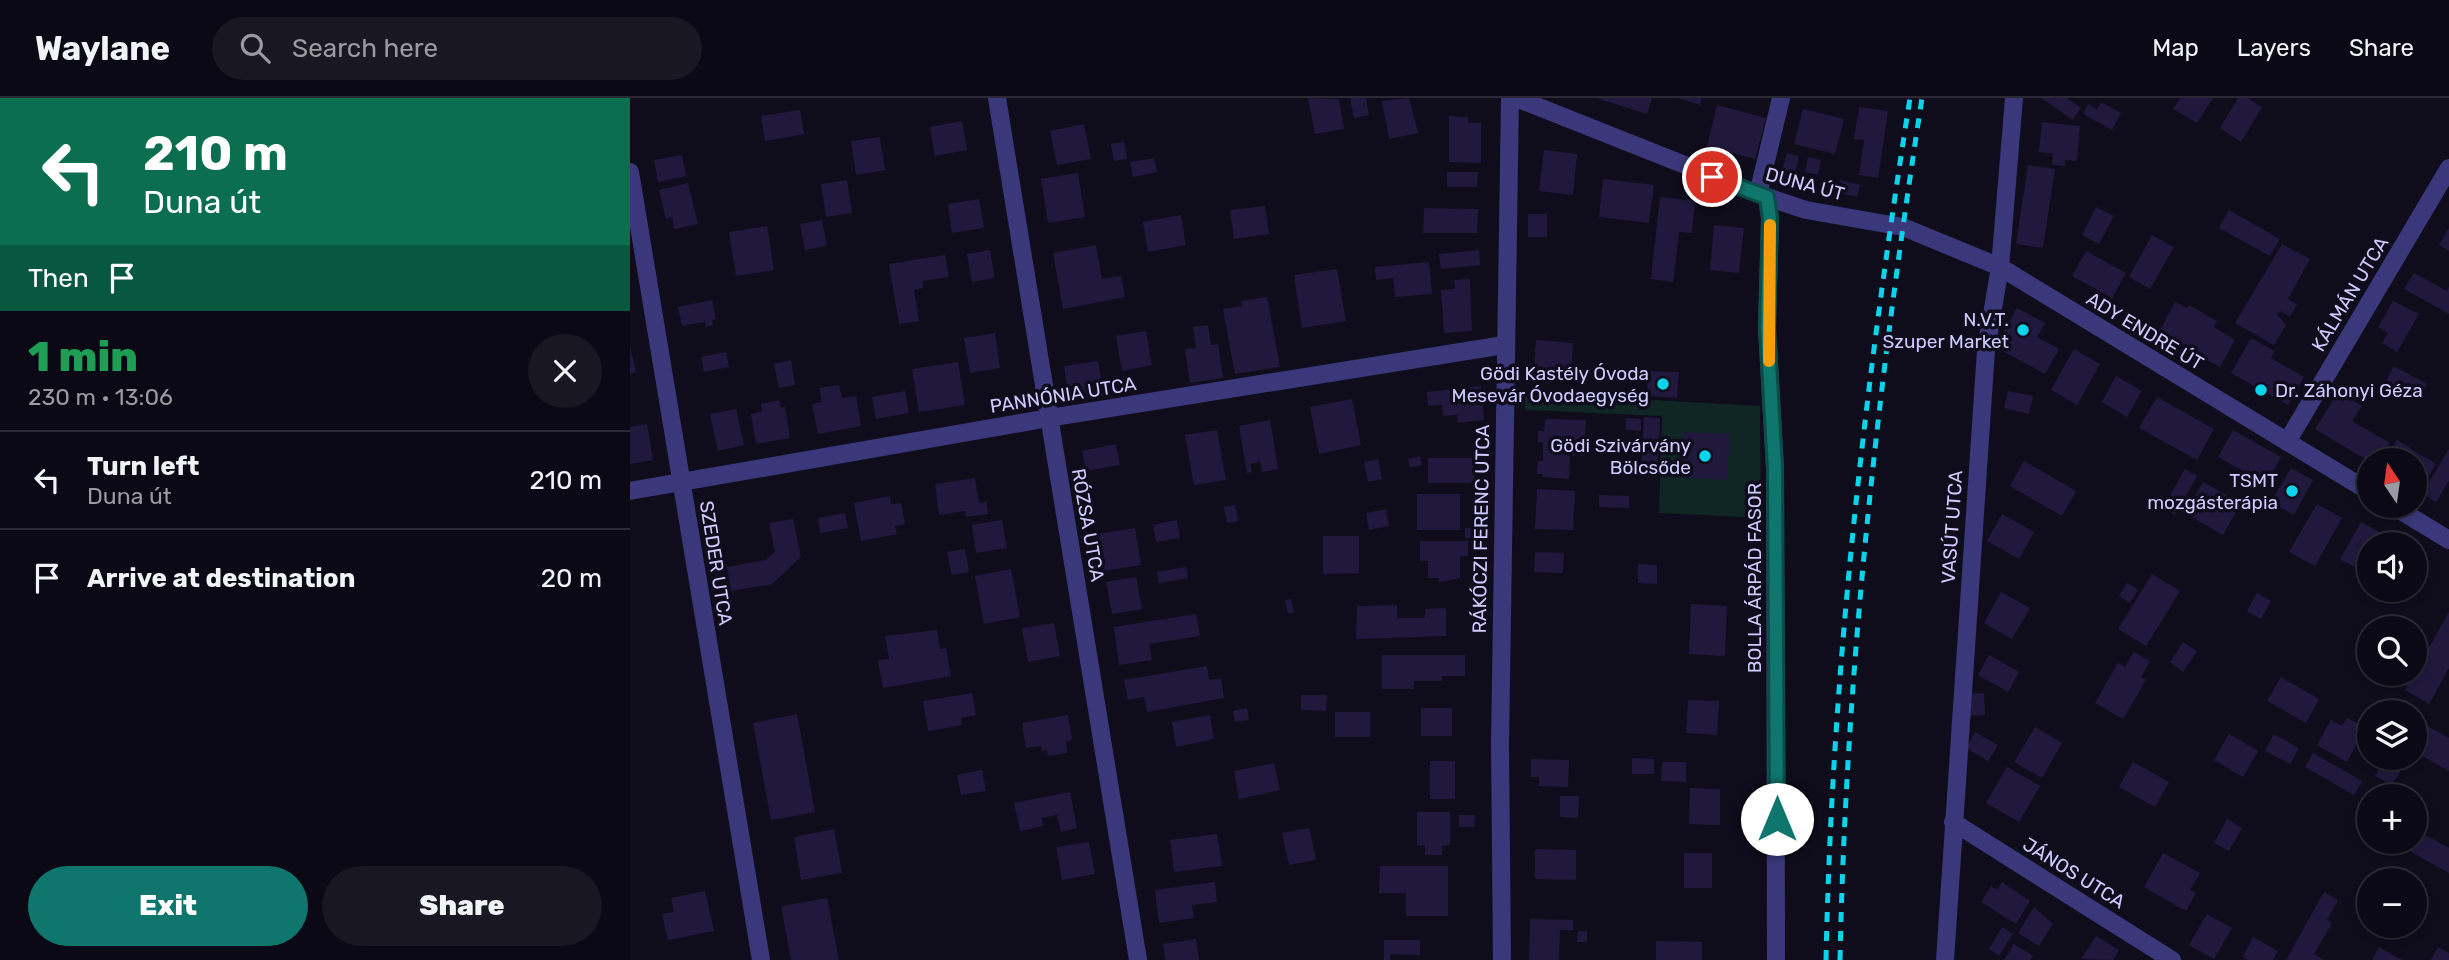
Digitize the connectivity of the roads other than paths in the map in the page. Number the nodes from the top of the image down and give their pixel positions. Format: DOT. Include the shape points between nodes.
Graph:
graph roads {
  1 [pos="997,98"];
  2 [pos="1510,98"];
  3 [pos="1516,98"];
  4 [pos="1781,98"];
  5 [pos="2014,98"];
  6 [pos="2449,168"];
  7 [pos="630,172"];
  8 [pos="1763,195"];
  9 [pos="1891,225"];
  10 [pos="2000,267"];
  11 [pos="1504,345"];
  12 [pos="1049,418"];
  13 [pos="2287,442"];
  14 [pos="681,482"];
  15 [pos="2357,484"];
  16 [pos="630,491"];
  17 [pos="2413,518"];
  18 [pos="2449,540"];
  19 [pos="1953,822"];
  20 [pos="761,960"];
  21 [pos="1138,960"];
  22 [pos="1502,960"];
  23 [pos="1776,960"];
  24 [pos="1945,960"];
  25 [pos="2172,960"];
  1 -- 12 [label="street, RÓZSA UTCA"];
  2 -- 11 [label="street, RÁKÓCZI FERENC UTCA"];
  3 -- 8 [label="street, DUNA ÚT"];
  4 -- 8 [label="street, BOLLA ÁRPÁD FASOR"];
  5 -- 10 [label="street, VASÚT UTCA"];
  6 -- 13 [label="street, KÁLMÁN UTCA"];
  7 -- 14 [label="street, SZEDER UTCA"];
  8 -- 9 [label="street, DUNA ÚT" via="1806,210"];
  8 -- 23 [label="street, BOLLA ÁRPÁD FASOR" via="1770,218 1767,328 1775,468"];
  9 -- 10 [label="street, ADY ENDRE ÚT"];
  10 -- 13 [label="street, ADY ENDRE ÚT"];
  10 -- 19 [label="street, VASÚT UTCA" via="1986,350"];
  11 -- 12 [label="street, PANNÓNIA UTCA"];
  11 -- 22 [label="street, RÁKÓCZI FERENC UTCA"];
  12 -- 14 [label="street, PANNÓNIA UTCA"];
  12 -- 21 [label="street, RÓZSA UTCA"];
  13 -- 15 [label="street, ADY ENDRE ÚT"];
  14 -- 16 [label="street, PANNÓNIA UTCA"];
  14 -- 20 [label="street, SZEDER UTCA"];
  17 -- 18 [label="street"];
  19 -- 24 [label="street, VASÚT UTCA"];
  19 -- 25 [label="street, JÁNOS UTCA"];
}
